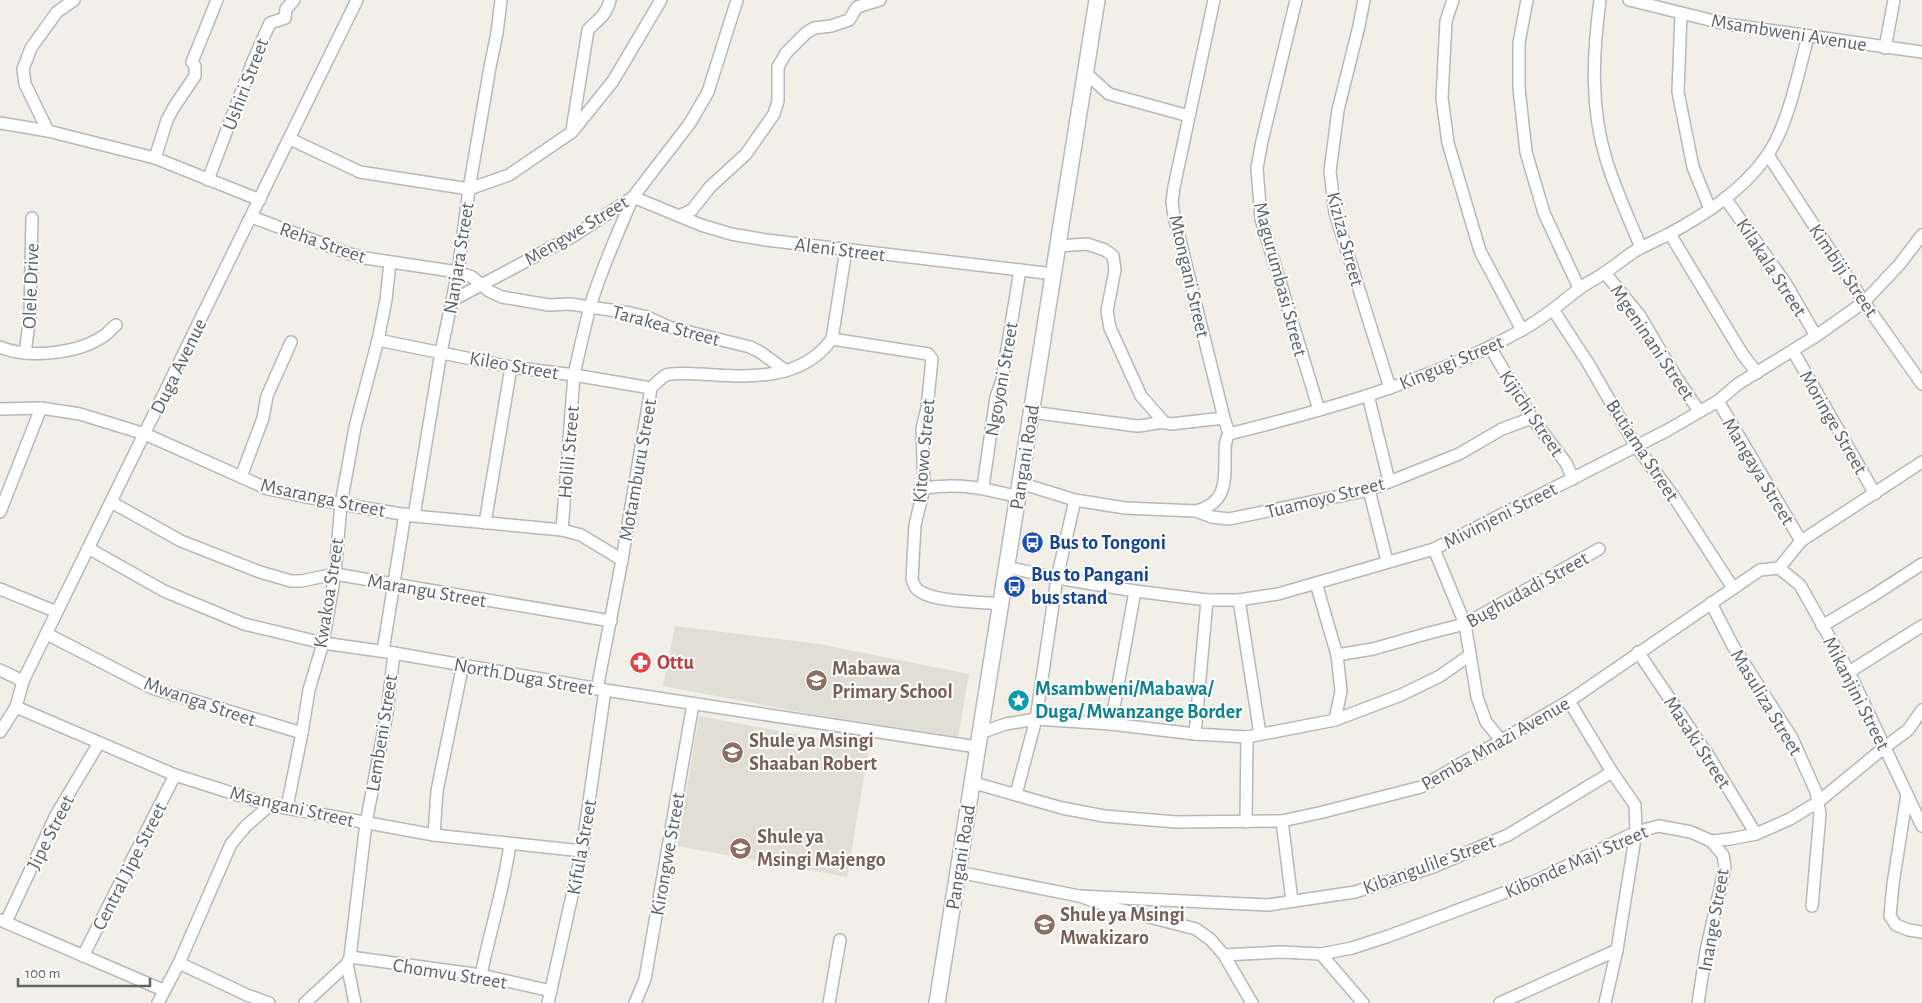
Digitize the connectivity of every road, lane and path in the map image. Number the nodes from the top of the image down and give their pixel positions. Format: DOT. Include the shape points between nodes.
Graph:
graph roads {
  1 [pos="74,0"];
  2 [pos="217,0"];
  3 [pos="294,0"];
  4 [pos="357,0"];
  5 [pos="501,0"];
  6 [pos="610,0"];
  7 [pos="661,0"];
  8 [pos="737,0"];
  9 [pos="880,0"];
  10 [pos="1097,0"];
  11 [pos="1214,0"];
  12 [pos="1296,0"];
  13 [pos="1364,0"];
  14 [pos="1453,0"];
  15 [pos="1527,0"];
  16 [pos="1600,0"];
  17 [pos="1628,0"];
  18 [pos="1894,0"];
  19 [pos="57,6"];
  20 [pos="1681,14"];
  21 [pos="1808,37"];
  22 [pos="1885,48"];
  23 [pos="1922,52"];
  24 [pos="1087,74"];
  25 [pos="1189,116"];
  26 [pos="0,123"];
  27 [pos="48,131"];
  28 [pos="572,132"];
  29 [pos="290,139"];
  30 [pos="1768,155"];
  31 [pos="155,158"];
  32 [pos="208,180"];
  33 [pos="469,189"];
  34 [pos="633,196"];
  35 [pos="1726,198"];
  36 [pos="260,200"];
  37 [pos="1710,209"];
  38 [pos="679,216"];
  39 [pos="252,217"];
  40 [pos="32,218"];
  41 [pos="1670,234"];
  42 [pos="1922,235"];
  43 [pos="1058,246"];
  44 [pos="1641,248"];
  45 [pos="846,250"];
  46 [pos="390,262"];
  47 [pos="1020,270"];
  48 [pos="458,272"];
  49 [pos="1605,273"];
  50 [pos="1054,274"];
  51 [pos="481,285"];
  52 [pos="1580,288"];
  53 [pos="453,300"];
  54 [pos="1864,302"];
  55 [pos="590,306"];
  56 [pos="1554,311"];
  57 [pos="116,324"];
  58 [pos="1522,330"];
  59 [pos="1816,336"];
  60 [pos="832,339"];
  61 [pos="378,340"];
  62 [pos="291,342"];
  63 [pos="0,347"];
  64 [pos="1490,347"];
  65 [pos="1793,351"];
  66 [pos="441,352"];
  67 [pos="25,353"];
  68 [pos="511,367"];
  69 [pos="786,371"];
  70 [pos="1757,372"];
  71 [pos="574,375"];
  72 [pos="1920,377"];
  73 [pos="651,388"];
  74 [pos="1390,388"];
  75 [pos="1368,395"];
  76 [pos="1718,401"];
  77 [pos="41,408"];
  78 [pos="0,409"];
  79 [pos="1318,410"];
  80 [pos="1699,411"];
  81 [pos="1031,412"];
  82 [pos="1224,418"];
  83 [pos="1532,418"];
  84 [pos="1163,421"];
  85 [pos="144,434"];
  86 [pos="1229,434"];
  87 [pos="1636,446"];
  88 [pos="1922,462"];
  89 [pos="241,477"];
  90 [pos="1573,479"];
  91 [pos="1389,481"];
  92 [pos="924,488"];
  93 [pos="983,488"];
  94 [pos="1019,490"];
  95 [pos="1369,490"];
  96 [pos="1875,494"];
  97 [pos="1075,500"];
  98 [pos="111,502"];
  99 [pos="341,504"];
  100 [pos="1196,511"];
  101 [pos="0,512"];
  102 [pos="410,515"];
  103 [pos="484,523"];
  104 [pos="562,530"];
  105 [pos="1801,541"];
  106 [pos="88,548"];
  107 [pos="1434,548"];
  108 [pos="1600,549"];
  109 [pos="622,560"];
  110 [pos="1386,562"];
  111 [pos="1922,564"];
  112 [pos="1006,567"];
  113 [pos="1779,568"];
  114 [pos="335,574"];
  115 [pos="1057,578"];
  116 [pos="1316,583"];
  117 [pos="394,584"];
  118 [pos="1733,588"];
  119 [pos="0,589"];
  120 [pos="1135,591"];
  121 [pos="1207,600"];
  122 [pos="1239,600"];
  123 [pos="1711,603"];
  124 [pos="1001,604"];
  125 [pos="57,612"];
  126 [pos="610,621"];
  127 [pos="1465,624"];
  128 [pos="1822,626"];
  129 [pos="1922,626"];
  130 [pos="47,634"];
  131 [pos="322,643"];
  132 [pos="389,652"];
  133 [pos="1638,652"];
  134 [pos="1337,655"];
  135 [pos="1470,655"];
  136 [pos="463,664"];
  137 [pos="0,670"];
  138 [pos="1849,672"];
  139 [pos="23,681"];
  140 [pos="601,690"];
  141 [pos="1569,702"];
  142 [pos="693,704"];
  143 [pos="16,707"];
  144 [pos="1922,710"];
  145 [pos="1036,719"];
  146 [pos="1335,720"];
  147 [pos="1111,724"];
  148 [pos="1908,730"];
  149 [pos="1922,730"];
  150 [pos="0,732"];
  151 [pos="302,733"];
  152 [pos="1195,734"];
  153 [pos="1260,734"];
  154 [pos="1247,737"];
  155 [pos="978,740"];
  156 [pos="1501,740"];
  157 [pos="99,744"];
  158 [pos="1885,747"];
  159 [pos="1612,772"];
  160 [pos="175,775"];
  161 [pos="971,782"];
  162 [pos="1016,794"];
  163 [pos="1907,794"];
  164 [pos="1818,802"];
  165 [pos="270,805"];
  166 [pos="287,807"];
  167 [pos="1282,821"];
  168 [pos="1246,822"];
  169 [pos="366,823"];
  170 [pos="1922,826"];
  171 [pos="1636,832"];
  172 [pos="1756,834"];
  173 [pos="434,835"];
  174 [pos="1711,841"];
  175 [pos="510,844"];
  176 [pos="582,851"];
  177 [pos="958,872"];
  178 [pos="1079,896"];
  179 [pos="1292,901"];
  180 [pos="1812,906"];
  181 [pos="3,921"];
  182 [pos="1922,932"];
  183 [pos="840,940"];
  184 [pos="1617,950"];
  185 [pos="1321,954"];
  186 [pos="1224,955"];
  187 [pos="83,956"];
  188 [pos="348,960"];
  189 [pos="178,963"];
  190 [pos="481,975"];
  191 [pos="163,990"];
  192 [pos="245,999"];
  193 [pos="551,999"];
  194 [pos="1515,1000"];
  195 [pos="158,1003"];
  196 [pos="268,1003"];
  197 [pos="304,1003"];
  198 [pos="355,1003"];
  199 [pos="635,1003"];
  200 [pos="829,1003"];
  201 [pos="937,1003"];
  202 [pos="1252,1003"];
  203 [pos="1363,1003"];
  204 [pos="1500,1003"];
  205 [pos="1605,1003"];
  206 [pos="1698,1003"];
  1 -- 19 [label="street"];
  2 -- 31 [label="street" via="192,62 195,76 167,120"];
  3 -- 32 [label="street, Ushiri Street" via="286,9 285,18 270,23"];
  4 -- 29 [label="street, Duga Avenue"];
  5 -- 33 [label="street, Nanjara Street"];
  6 -- 28 [label="street" via="601,19 588,30"];
  7 -- 28 [label="street" via="613,82"];
  8 -- 34 [label="street, Mengwe Street" via="708,92 690,123"];
  9 -- 38 [label="street" via="857,7 849,20 814,28 786,53 778,67 778,100 774,114 746,154 710,187 692,210"];
  10 -- 24 [label="main road, Pangani Road"];
  11 -- 25 [label="street, Mtongani Street"];
  12 -- 79 [label="street, Magurumbasi Street" via="1262,141 1257,168 1258,193 1260,218"];
  13 -- 74 [label="street, Kiziza Street" via="1338,110 1330,171 1335,213"];
  14 -- 58 [label="street" via="1446,21 1442,98 1448,143 1480,251"];
  15 -- 52 [label="street" via="1519,43 1519,88 1526,152 1544,213"];
  16 -- 44 [label="street" via="1595,35 1595,104 1606,158"];
  17 -- 20 [label="street, Msambweni Avenue"];
  18 -- 22 [label="street"];
  19 -- 27 [label="street" via="22,68"];
  20 -- 21 [label="street, Msambweni Avenue"];
  20 -- 37 [label="street" via="1678,92 1693,167"];
  21 -- 22 [label="street, Msambweni Avenue"];
  21 -- 30 [label="street, Kingugi Street" via="1782,126"];
  22 -- 23 [label="street, Msambweni Avenue"];
  24 -- 25 [label="street" via="1109,94"];
  24 -- 43 [label="main road, Pangani Road"];
  25 -- 82 [label="street, Mtongani Street" via="1172,202"];
  26 -- 27 [label="street"];
  27 -- 31 [label="street"];
  28 -- 33 [label="street" via="509,175"];
  29 -- 33 [label="street" via="360,172"];
  29 -- 36 [label="street, Duga Avenue"];
  30 -- 35 [label="street, Kingugi Street"];
  30 -- 54 [label="street, Kimbiji Street"];
  31 -- 32 [label="street"];
  32 -- 36 [label="street"];
  33 -- 48 [label="street, Nanjara Street"];
  34 -- 38 [label="street, Aleni Street"];
  34 -- 51 [label="street, Mengwe Street" via="575,235"];
  34 -- 55 [label="street, Holili Street"];
  35 -- 37 [label="street, Kingugi Street"];
  35 -- 59 [label="street, Kilakala Street" via="1786,284"];
  36 -- 39 [label="street, Duga Avenue"];
  37 -- 41 [label="street, Kingugi Street"];
  38 -- 45 [label="street, Aleni Street" via="731,234"];
  39 -- 46 [label="street, Reha Street" via="350,254"];
  39 -- 85 [label="street, Duga Avenue"];
  40 -- 67 [label="street, Olele Drive" via="30,316"];
  41 -- 44 [label="street, Kingugi Street"];
  41 -- 70 [label="street" via="1743,355"];
  42 -- 54 [label="street, Mivinjeni Street"];
  43 -- 50 [label="main road, Pangani Road"];
  43 -- 84 [label="street" via="1087,244 1113,256 1115,270 1107,311 1110,328 1140,396"];
  44 -- 49 [label="street, Kingugi Street"];
  45 -- 47 [label="street, Aleni Street"];
  45 -- 60 [label="street"];
  46 -- 48 [label="street, Reha Street"];
  46 -- 61 [label="street, Kwakoa Street"];
  47 -- 50 [label="street, Aleni Street"];
  47 -- 93 [label="street, Ngoyoni Street"];
  48 -- 51 [label="street, Reha Street" via="472,277"];
  48 -- 53 [label="street, Nanjara Street"];
  49 -- 52 [label="street, Kingugi Street"];
  49 -- 80 [label="street, Mgeninani Street" via="1640,316"];
  50 -- 81 [label="main road, Pangani Road"];
  51 -- 53 [label="street, Mengwe Street"];
  51 -- 55 [label="street, Tarakea Street" via="502,297 517,300"];
  52 -- 56 [label="street, Kingugi Street"];
  53 -- 66 [label="street, Nanjara Street"];
  54 -- 59 [label="street, Mivinjeni Street"];
  54 -- 72 [label="street, Kimbiji Street"];
  55 -- 69 [label="street, Tarakea Street" via="647,317 669,327 750,347"];
  55 -- 71 [label="street, Holili Street"];
  56 -- 58 [label="street, Kingugi Street"];
  56 -- 87 [label="street, Butiama Street"];
  57 -- 67 [label="street" via="104,336 89,343 53,354"];
  58 -- 64 [label="street, Kingugi Street"];
  59 -- 65 [label="street, Mivinjeni Street"];
  60 -- 69 [label="street, Motamburu Street" via="808,361"];
  60 -- 92 [label="street, Kitowo Street" via="928,354 932,359 922,429"];
  61 -- 66 [label="street, Kileo Street"];
  61 -- 99 [label="street, Kwakoa Street" via="355,427"];
  62 -- 89 [label="street" via="267,396 263,418"];
  63 -- 67 [label="street"];
  64 -- 74 [label="street, Kingugi Street"];
  64 -- 83 [label="street, Kijichi Street"];
  65 -- 70 [label="street, Mivinjeni Street"];
  65 -- 96 [label="street, Moringe Street"];
  66 -- 68 [label="street, Kileo Street"];
  66 -- 102 [label="street, Nanjara Street"];
  68 -- 71 [label="street, Kileo Street"];
  68 -- 103 [label="street"];
  69 -- 73 [label="street, Motamburu Street" via="753,377 666,375"];
  70 -- 76 [label="street, Mivinjeni Street"];
  71 -- 73 [label="street, Kileo Street"];
  71 -- 104 [label="street, Holili Street"];
  73 -- 109 [label="street, Motamburu Street"];
  74 -- 75 [label="street, Kingugi Street"];
  75 -- 79 [label="street, Kingugi Street"];
  75 -- 91 [label="street"];
  76 -- 80 [label="street, Mivinjeni Street"];
  76 -- 105 [label="street, Mangaya Street"];
  77 -- 78 [label="street, Msaranga Street"];
  77 -- 85 [label="street, Msaranga Street" via="80,414"];
  77 -- 101 [label="street"];
  79 -- 86 [label="street, Kingugi Street"];
  80 -- 87 [label="street, Mivinjeni Street"];
  81 -- 84 [label="street" via="1137,426"];
  81 -- 94 [label="main road, Pangani Road"];
  82 -- 84 [label="street" via="1171,424"];
  82 -- 86 [label="street, Mtongani Street"];
  83 -- 90 [label="street, Kijichi Street" via="1566,463"];
  83 -- 91 [label="street, Tuamoyo Street" via="1502,429 1459,454"];
  85 -- 89 [label="street, Msaranga Street"];
  85 -- 98 [label="street, Duga Avenue"];
  86 -- 100 [label="street" via="1221,494 1214,504"];
  87 -- 90 [label="street, Mivinjeni Street"];
  87 -- 118 [label="street, Butiama Street" via="1674,497"];
  88 -- 96 [label="street"];
  89 -- 99 [label="street, Msaranga Street" via="268,489"];
  90 -- 107 [label="street, Mivinjeni Street"];
  91 -- 95 [label="street, Tuamoyo Street"];
  92 -- 93 [label="street"];
  92 -- 124 [label="street, Kitowo Street" via="915,525 912,569 915,587 921,593 940,598"];
  93 -- 94 [label="street"];
  94 -- 97 [label="street"];
  94 -- 112 [label="main road, Pangani Road"];
  95 -- 100 [label="street, Tuamoyo Street" via="1229,519"];
  95 -- 110 [label="street"];
  96 -- 105 [label="street"];
  97 -- 100 [label="street" via="1125,508"];
  97 -- 115 [label="street"];
  98 -- 106 [label="street, Duga Avenue"];
  98 -- 114 [label="street, Marangu Street" via="181,541 260,572 291,581"];
  99 -- 102 [label="street, Msaranga Street"];
  99 -- 114 [label="street, Kwakoa Street"];
  102 -- 103 [label="street, Msaranga Street"];
  102 -- 117 [label="street, Nanjara Street"];
  103 -- 104 [label="street, Msaranga Street"];
  104 -- 109 [label="street, Msaranga Street" via="581,536"];
  105 -- 113 [label="street"];
  106 -- 125 [label="street, Duga Avenue"];
  106 -- 131 [label="street, North Duga Street" via="164,591 244,624"];
  107 -- 110 [label="street, Mivinjeni Street"];
  107 -- 127 [label="street"];
  108 -- 127 [label="street, Bughudadi Street"];
  109 -- 126 [label="street, Motamburu Street"];
  110 -- 116 [label="street, Mivinjeni Street"];
  111 -- 128 [label="street"];
  112 -- 115 [label="street, Mivinjeni Street"];
  112 -- 124 [label="main road, Pangani Road"];
  113 -- 118 [label="street, Pemba Mnazi Avenue" via="1760,570"];
  113 -- 128 [label="street, Mikanjini Street" via="1800,585"];
  114 -- 117 [label="street, Marangu Street"];
  114 -- 131 [label="street, Kwakoa Street"];
  115 -- 120 [label="street, Mivinjeni Street"];
  115 -- 145 [label="street"];
  116 -- 122 [label="street, Mivinjeni Street" via="1278,594"];
  116 -- 134 [label="street"];
  117 -- 126 [label="street, Marangu Street"];
  117 -- 132 [label="street, Lembeni Street"];
  118 -- 123 [label="street, Pemba Mnazi Avenue"];
  119 -- 125 [label="street"];
  120 -- 121 [label="street, Mivinjeni Street"];
  120 -- 147 [label="street"];
  121 -- 122 [label="street, Mivinjeni Street"];
  121 -- 152 [label="street"];
  122 -- 153 [label="street"];
  123 -- 133 [label="street, Pemba Mnazi Avenue"];
  123 -- 164 [label="street, Masuliza Street" via="1733,646 1792,738"];
  124 -- 155 [label="main road, Pangani Road"];
  125 -- 130 [label="street, Duga Avenue"];
  126 -- 140 [label="street, Motamburu Street"];
  127 -- 134 [label="street, Bughudadi Street" via="1373,649"];
  127 -- 135 [label="street"];
  128 -- 138 [label="street, Mikanjini Street"];
  129 -- 138 [label="street"];
  130 -- 139 [label="street, Duga Avenue"];
  130 -- 151 [label="street, Mwanga Street" via="152,688"];
  131 -- 132 [label="street, North Duga Street"];
  131 -- 151 [label="street, Kwakoa Street"];
  132 -- 136 [label="street, North Duga Street"];
  132 -- 169 [label="street, Lembeni Street" via="387,713"];
  133 -- 141 [label="street, Pemba Mnazi Avenue"];
  133 -- 172 [label="street, Masaki Street" via="1708,755"];
  134 -- 146 [label="street" via="1341,692"];
  135 -- 146 [label="street" via="1440,676 1401,695"];
  135 -- 156 [label="street" via="1477,697 1486,722"];
  136 -- 140 [label="street, North Duga Street"];
  136 -- 173 [label="street" via="437,791"];
  137 -- 139 [label="street"];
  138 -- 158 [label="street, Mikanjini Street"];
  139 -- 143 [label="street, Duga Avenue"];
  140 -- 142 [label="street, North Duga Street"];
  140 -- 176 [label="street, Kifula Street"];
  141 -- 156 [label="street, Pemba Mnazi Avenue"];
  141 -- 159 [label="street"];
  142 -- 155 [label="street, North Duga Street"];
  142 -- 199 [label="street, Kirongwe Street" via="645,980"];
  143 -- 150 [label="street, Duga Avenue"];
  143 -- 157 [label="street, Msangani Street"];
  144 -- 148 [label="street, Kibonde Maji Street"];
  145 -- 147 [label="street"];
  145 -- 155 [label="street" via="1006,724"];
  145 -- 162 [label="street"];
  146 -- 153 [label="street"];
  147 -- 152 [label="street"];
  148 -- 149 [label="street"];
  148 -- 158 [label="street, Kibonde Maji Street"];
  151 -- 166 [label="street, Kwakoa Street"];
  152 -- 154 [label="street"];
  153 -- 154 [label="street"];
  154 -- 168 [label="street"];
  155 -- 161 [label="main road, Pangani Road"];
  156 -- 167 [label="street, Pemba Mnazi Avenue" via="1421,787"];
  157 -- 160 [label="street, Msangani Street"];
  157 -- 181 [label="street, Jipe Street" via="56,815"];
  158 -- 163 [label="street, Mikanjini Street"];
  158 -- 164 [label="street, Kibonde Maji Street"];
  159 -- 171 [label="street" via="1635,805"];
  159 -- 179 [label="street, Kibangulile Street" via="1508,835 1433,867 1355,892"];
  160 -- 165 [label="street, Msangani Street"];
  160 -- 187 [label="street, Central Jipe Street"];
  161 -- 162 [label="street, Pemba Mnazi Avenue"];
  161 -- 177 [label="main road, Pangani Road"];
  162 -- 168 [label="street, Pemba Mnazi Avenue" via="1104,816 1176,822"];
  163 -- 170 [label="street, Mikanjini Street"];
  163 -- 182 [label="street" via="1890,916 1896,925"];
  164 -- 172 [label="street, Kibonde Maji Street"];
  164 -- 180 [label="street, Masuliza Street" via="1820,814"];
  165 -- 166 [label="street, Msangani Street"];
  165 -- 189 [label="street" via="231,844"];
  166 -- 169 [label="street, Msangani Street"];
  167 -- 168 [label="street, Pemba Mnazi Avenue"];
  167 -- 179 [label="street"];
  169 -- 173 [label="street, Msangani Street"];
  169 -- 188 [label="street, Lembeni Street"];
  171 -- 174 [label="street, Kibonde Maji Street" via="1659,826 1691,832"];
  171 -- 184 [label="street"];
  171 -- 185 [label="street, Kibonde Maji Street" via="1538,880 1389,936"];
  172 -- 174 [label="street, Kibonde Maji Street"];
  173 -- 175 [label="street, Msangani Street"];
  174 -- 206 [label="street, Inange Street" via="1723,855 1725,867"];
  175 -- 176 [label="street, Msangani Street"];
  175 -- 190 [label="street" via="504,883 498,896"];
  176 -- 193 [label="street, Kifula Street"];
  177 -- 178 [label="street"];
  177 -- 201 [label="main road, Pangani Road"];
  178 -- 179 [label="street, Kibangulile Street" via="1268,905"];
  178 -- 186 [label="street" via="1196,929"];
  181 -- 187 [label="street"];
  183 -- 200 [label="street"];
  184 -- 194 [label="street"];
  184 -- 205 [label="street"];
  185 -- 186 [label="street, Kibonde Maji Street"];
  185 -- 203 [label="street"];
  186 -- 202 [label="street"];
  187 -- 191 [label="street"];
  188 -- 190 [label="street, Chomvu Street"];
  188 -- 197 [label="street"];
  188 -- 198 [label="street, Lembeni Street"];
  189 -- 191 [label="street"];
  189 -- 192 [label="street"];
  190 -- 193 [label="street, Chomvu Street"];
  191 -- 195 [label="street"];
  192 -- 196 [label="street"];
  194 -- 204 [label="street"];
}
